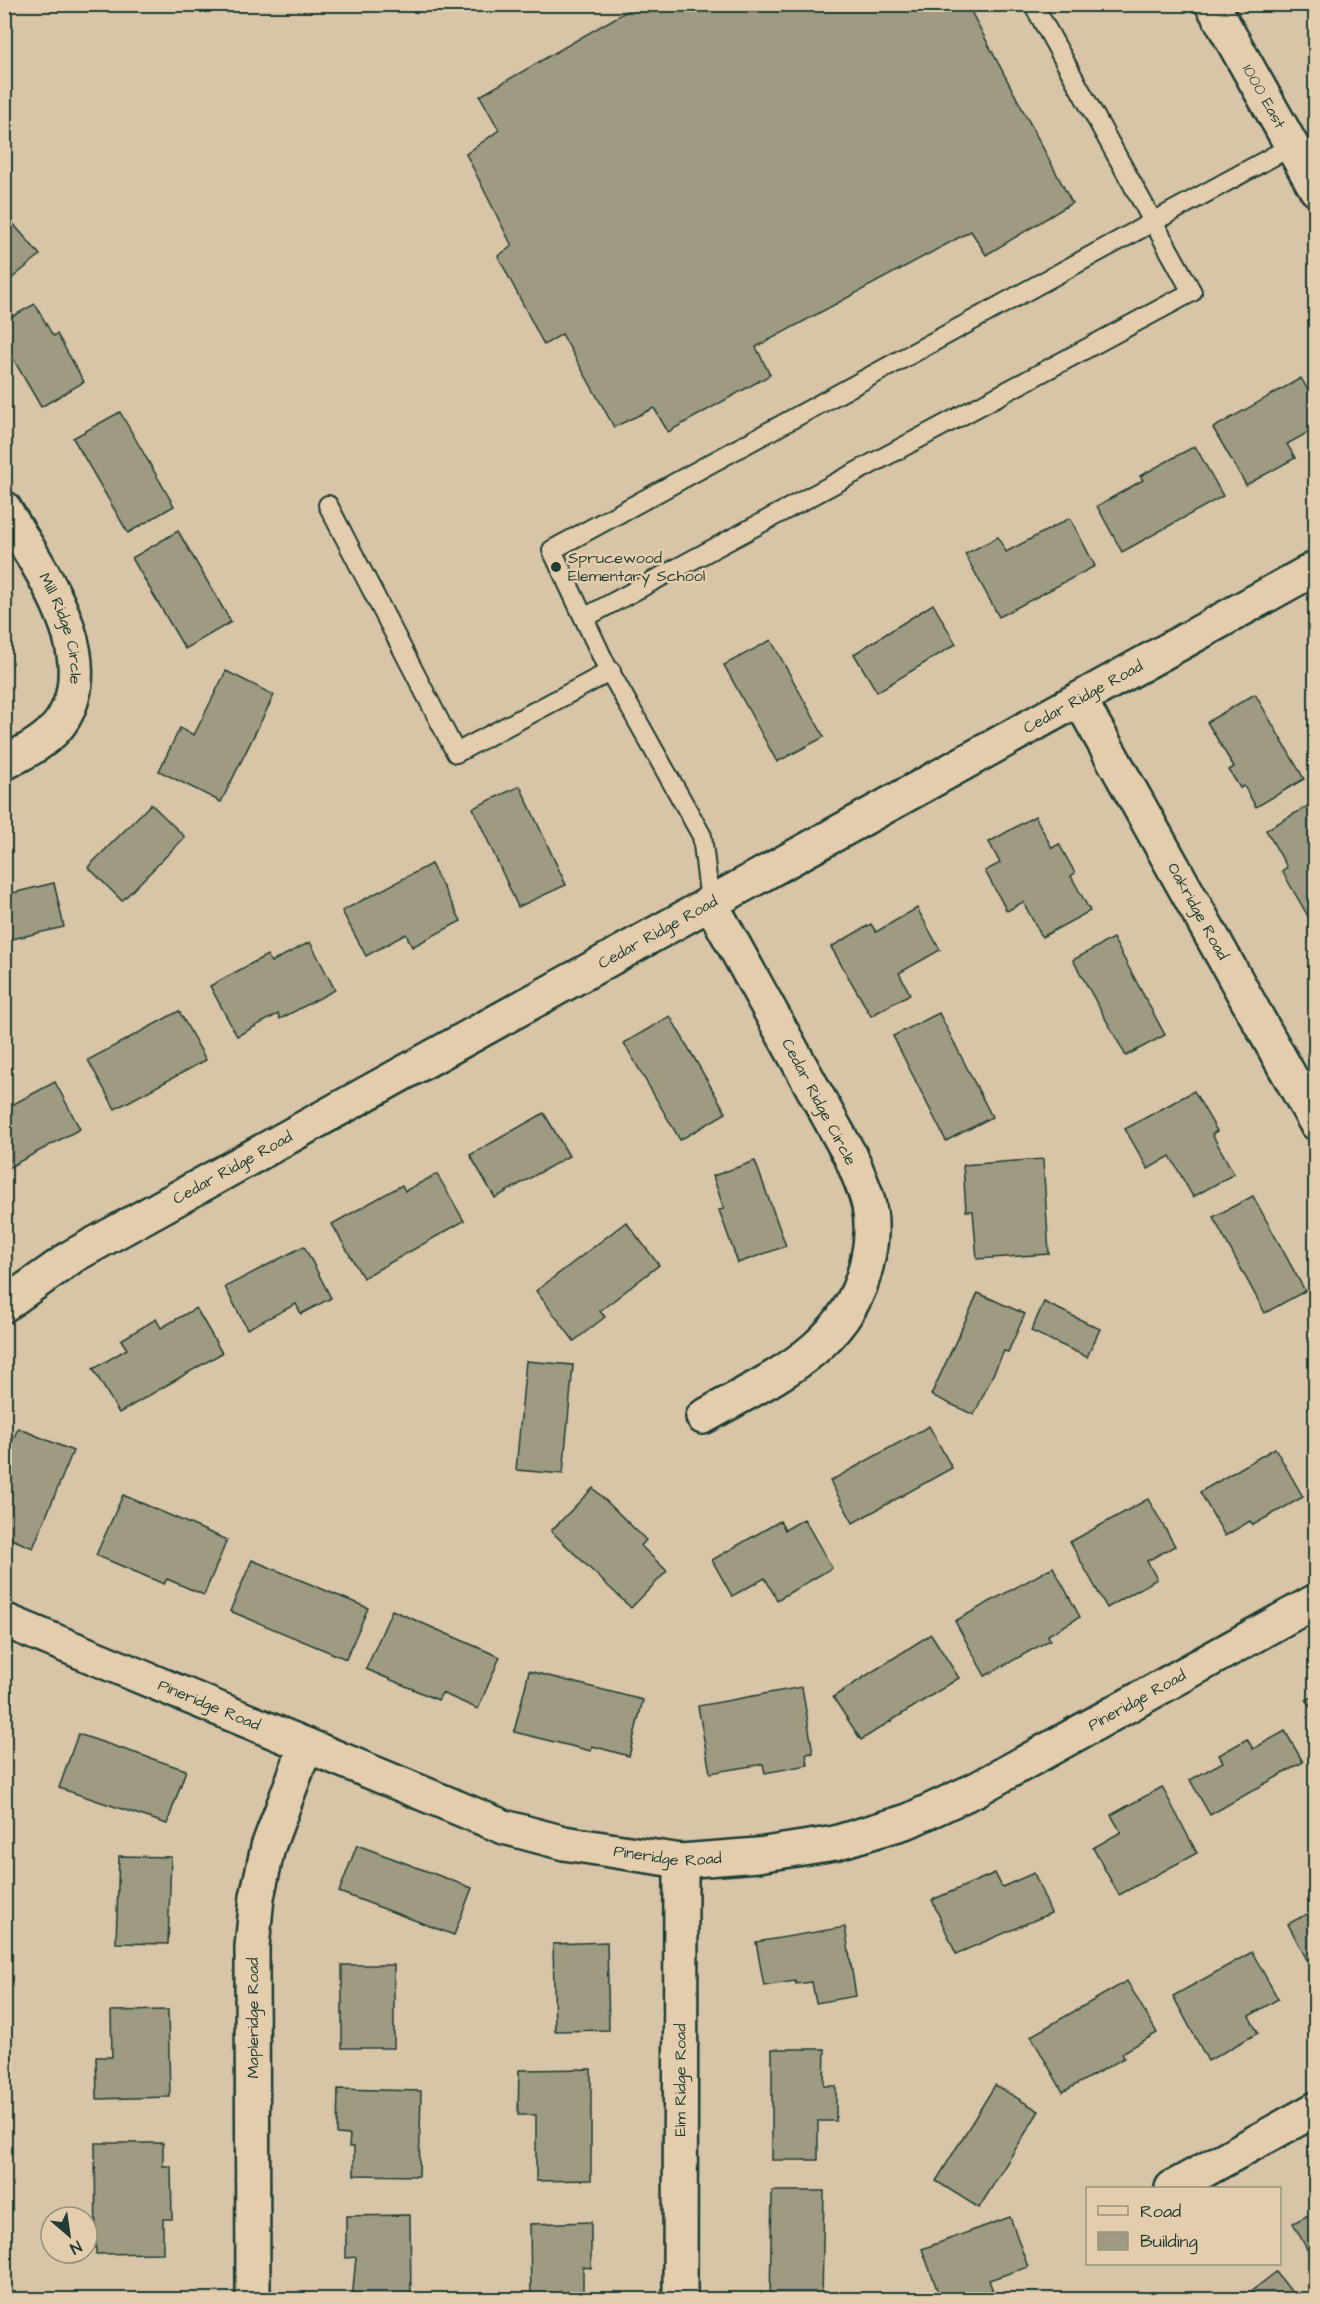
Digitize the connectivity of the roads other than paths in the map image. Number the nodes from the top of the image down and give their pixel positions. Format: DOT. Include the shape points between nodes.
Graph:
graph roads {
  1 [pos="1033,4"];
  2 [pos="1212,4"];
  3 [pos="1292,146"];
  4 [pos="1316,189"];
  5 [pos="1155,223"];
  6 [pos="328,505"];
  7 [pos="4,508"];
  8 [pos="1316,568"];
  9 [pos="584,618"];
  10 [pos="611,671"];
  11 [pos="1080,700"];
  12 [pos="4,763"];
  13 [pos="710,902"];
  14 [pos="1316,1123"];
  15 [pos="4,1305"];
  16 [pos="703,1417"];
  17 [pos="1316,1601"];
  18 [pos="4,1620"];
  19 [pos="306,1745"];
  20 [pos="681,1861"];
  21 [pos="1316,2109"];
  22 [pos="1174,2187"];
  23 [pos="253,2300"];
  24 [pos="680,2300"];
  1 -- 5 [label="lane"];
  2 -- 3 [label="street, 1000 East"];
  3 -- 4 [label="street, 1000 East"];
  3 -- 5 [label="lane"];
  5 -- 9 [label="lane" via="552,549"];
  5 -- 9 [label="lane" via="1192,292"];
  6 -- 10 [label="lane" via="456,753"];
  7 -- 12 [label="street, Mill Ridge Circle" via="57,602 74,643 77,686 63,720 36,746"];
  8 -- 11 [label="street, Cedar Ridge Road"];
  9 -- 10 [label="lane"];
  10 -- 13 [label="lane" via="702,836"];
  11 -- 13 [label="street, Cedar Ridge Road"];
  11 -- 14 [label="street, Oakridge Road"];
  13 -- 15 [label="street, Cedar Ridge Road" via="73,1256"];
  13 -- 16 [label="street, Cedar Ridge Circle" via="852,1159 867,1200 872,1240 864,1278 848,1314 820,1346"];
  17 -- 20 [label="street, Pineridge Road" via="988,1783 908,1821 835,1843"];
  18 -- 19 [label="street, Pineridge Road"];
  19 -- 20 [label="street, Pineridge Road" via="504,1827 564,1843"];
  19 -- 23 [label="street, Mapleridge Road" via="268,1846 252,1947"];
  20 -- 24 [label="street, Elm Ridge Road"];
  21 -- 22 [label="street"];
}
